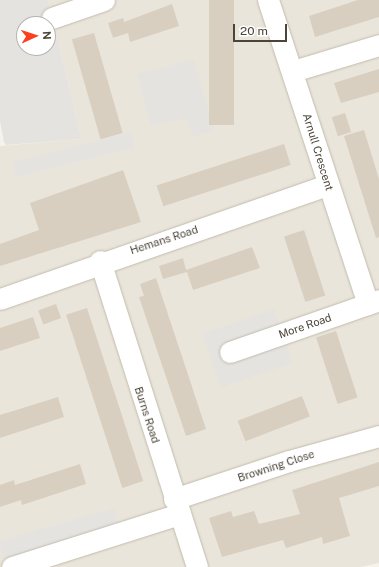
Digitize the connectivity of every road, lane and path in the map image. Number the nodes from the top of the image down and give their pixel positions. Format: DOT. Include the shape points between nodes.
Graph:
graph roads {
  1 [pos="104,0"];
  2 [pos="268,0"];
  3 [pos="56,17"];
  4 [pos="379,45"];
  5 [pos="293,71"];
  6 [pos="328,185"];
  7 [pos="100,261"];
  8 [pos="0,299"];
  9 [pos="374,302"];
  10 [pos="230,352"];
  11 [pos="379,436"];
  12 [pos="177,506"];
  13 [pos="12,567"];
  14 [pos="197,567"];
  1 -- 3 [label="street"];
  2 -- 5 [label="street, Arnull Crescent"];
  4 -- 5 [label="street"];
  5 -- 6 [label="street, Arnull Crescent"];
  6 -- 7 [label="street, Hemans Road"];
  6 -- 9 [label="street, Arnull Crescent"];
  7 -- 8 [label="street, Hemans Road"];
  7 -- 12 [label="street, Burns Road"];
  9 -- 10 [label="street, More Road"];
  11 -- 12 [label="street, Browning Close" via="289,461"];
  12 -- 13 [label="street, Browning Close"];
  12 -- 14 [label="street, Burns Road"];
}
